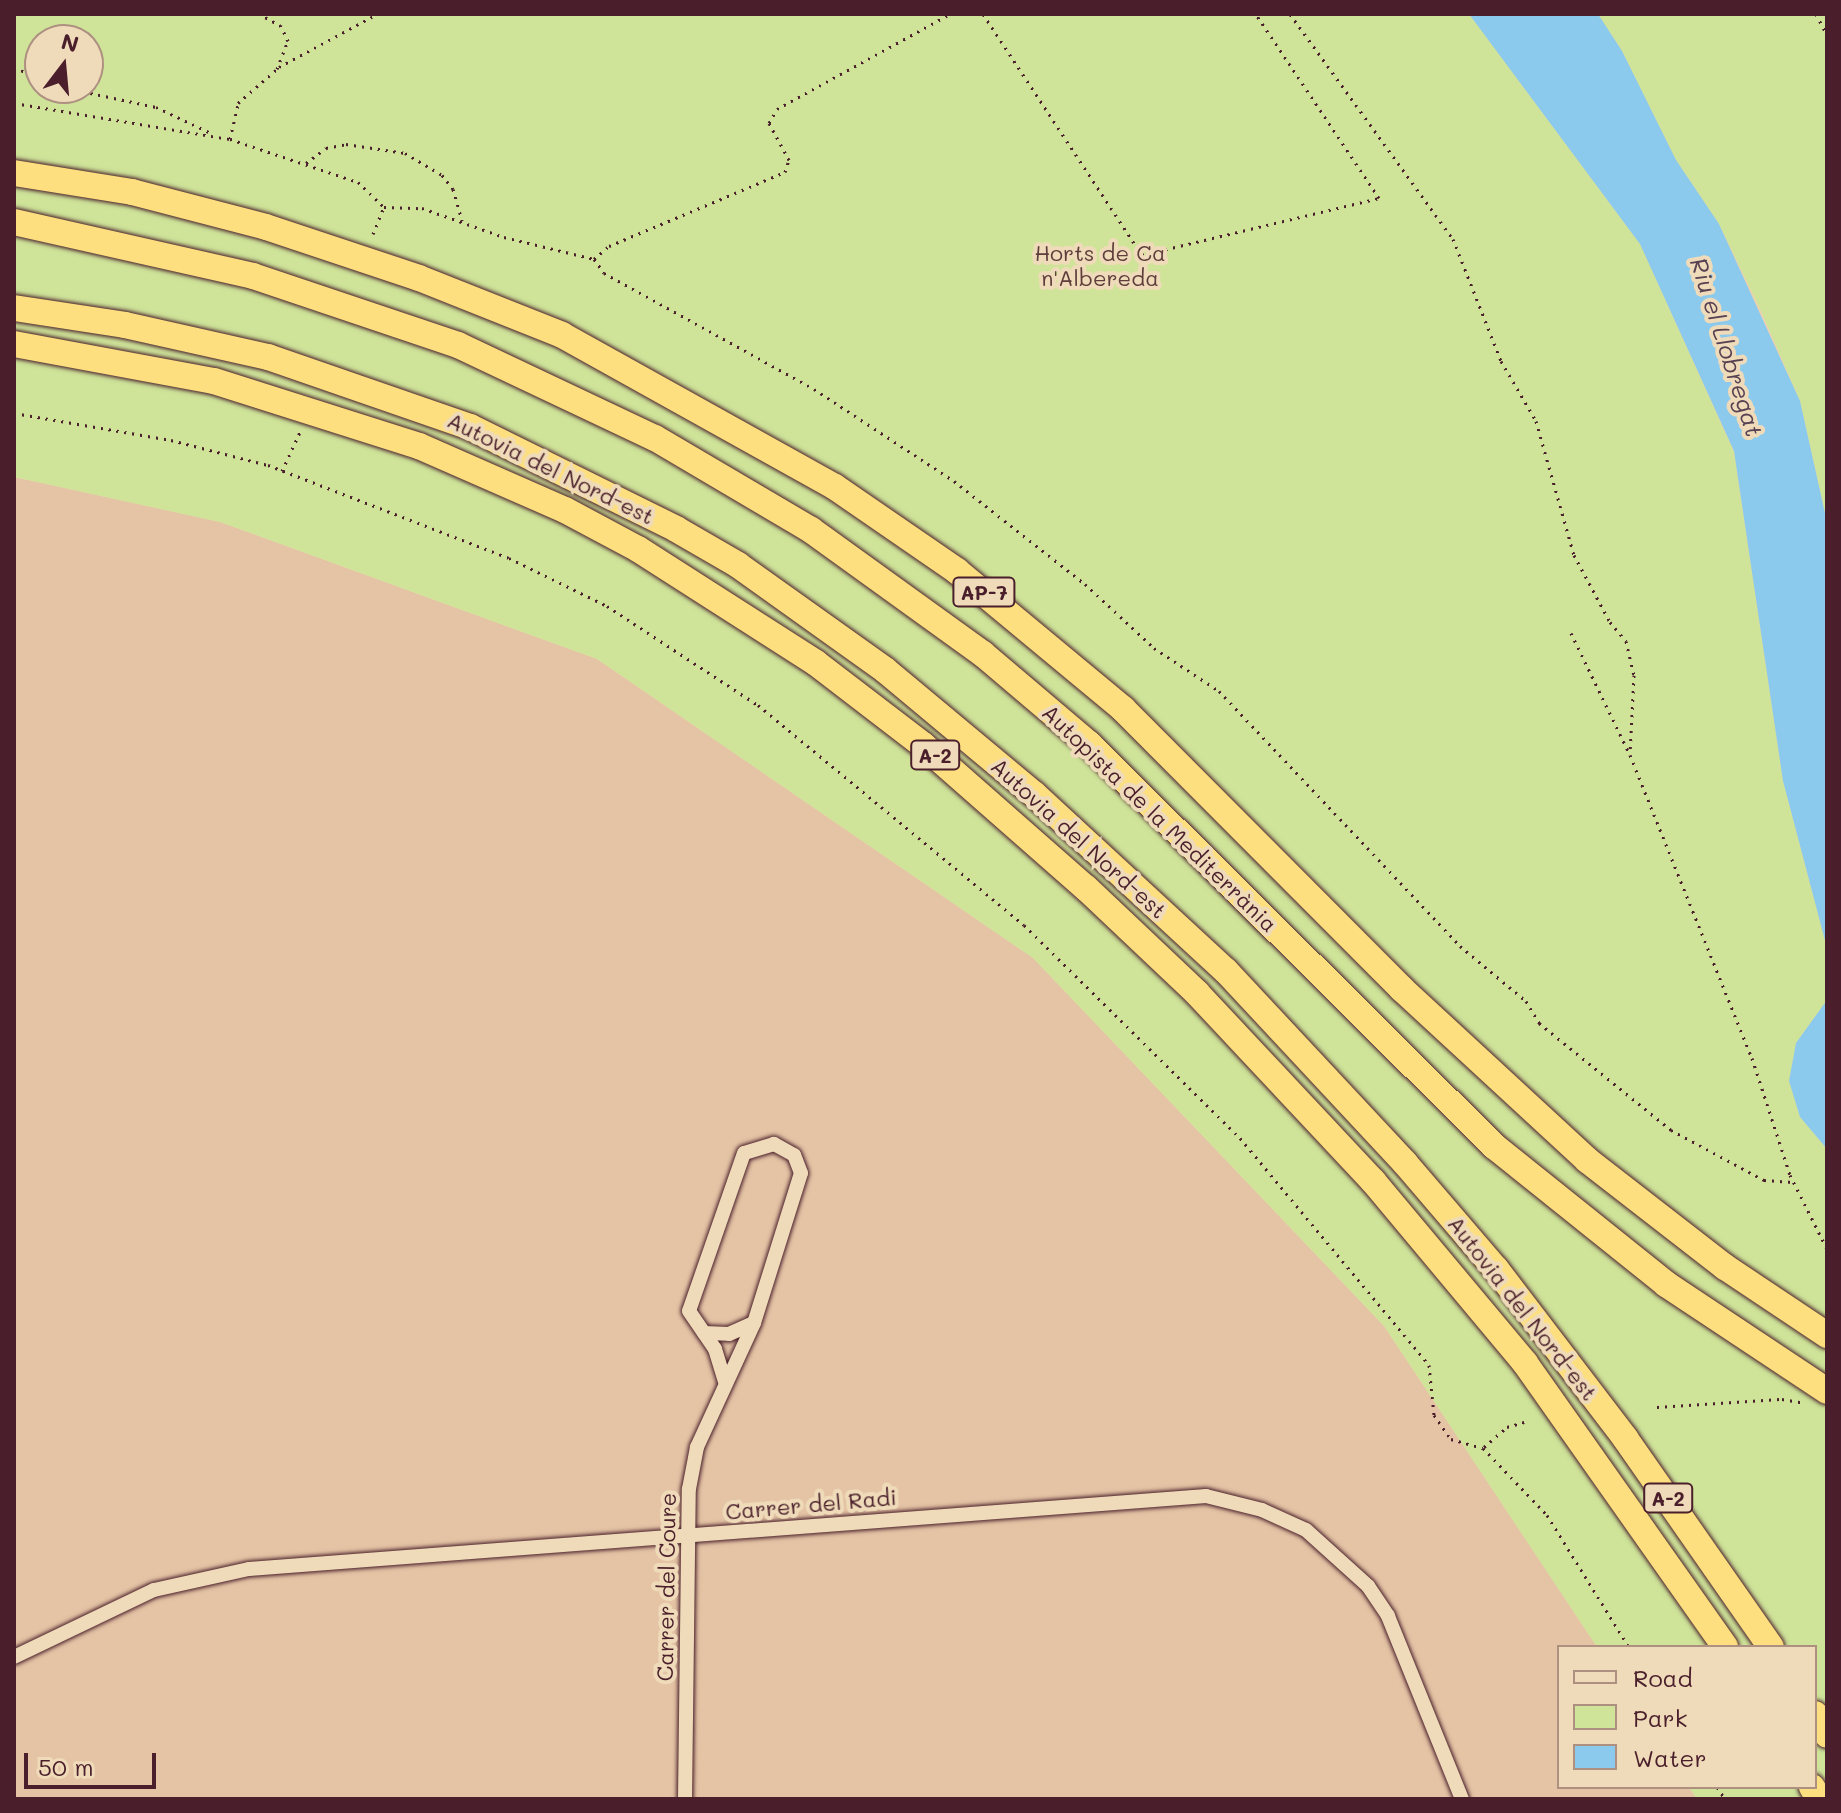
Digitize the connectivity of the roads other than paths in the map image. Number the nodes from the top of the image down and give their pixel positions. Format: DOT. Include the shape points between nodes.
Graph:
graph roads {
  1 [pos="14,173"];
  2 [pos="14,222"];
  3 [pos="14,308"];
  4 [pos="14,344"];
  5 [pos="754,1323"];
  6 [pos="704,1333"];
  7 [pos="1827,1335"];
  8 [pos="725,1381"];
  9 [pos="1820,1397"];
  10 [pos="688,1535"];
  11 [pos="1724,1645"];
  12 [pos="1770,1645"];
  13 [pos="14,1657"];
  14 [pos="1817,1718"];
  15 [pos="1827,1735"];
  16 [pos="685,1799"];
  17 [pos="1462,1799"];
  1 -- 7 [label="highway, AP-7" via="132,192 266,227 419,278 562,335 835,487 957,571 1072,664 1195,778 1528,1110 1660,1219"];
  2 -- 9 [label="highway, Autopista de la Mediterrània / AP-7" via="253,276 458,345 655,438 811,530 970,645 1089,744 1494,1146 1666,1284"];
  3 -- 12 [label="highway, Autovia del Nord-est / A-2" via="125,325 268,357 470,427 688,536 885,670 1034,794 1226,971 1405,1163 1496,1269 1625,1438"];
  4 -- 11 [label="highway, Autovia del Nord-est / A-2" via="214,381 419,446 626,543 816,663 923,745 1086,888 1197,993 1373,1181 1525,1363"];
  5 -- 6 [label="street" via="729,1334"];
  5 -- 6 [label="street, Carrer del Coure" via="801,1173 794,1155 774,1144 744,1153 689,1311"];
  5 -- 8 [label="street, Carrer del Coure"];
  6 -- 8 [label="street, Carrer del Coure"];
  8 -- 10 [label="street, Carrer del Coure" via="697,1447"];
  10 -- 13 [label="street, Carrer del Radi" via="249,1569 154,1590"];
  10 -- 16 [label="street, Carrer del Coure"];
  10 -- 17 [label="street, Carrer del Radi" via="1192,1496 1262,1510 1329,1545 1368,1586 1388,1616"];
  14 -- 15 [label="highway"];
}
